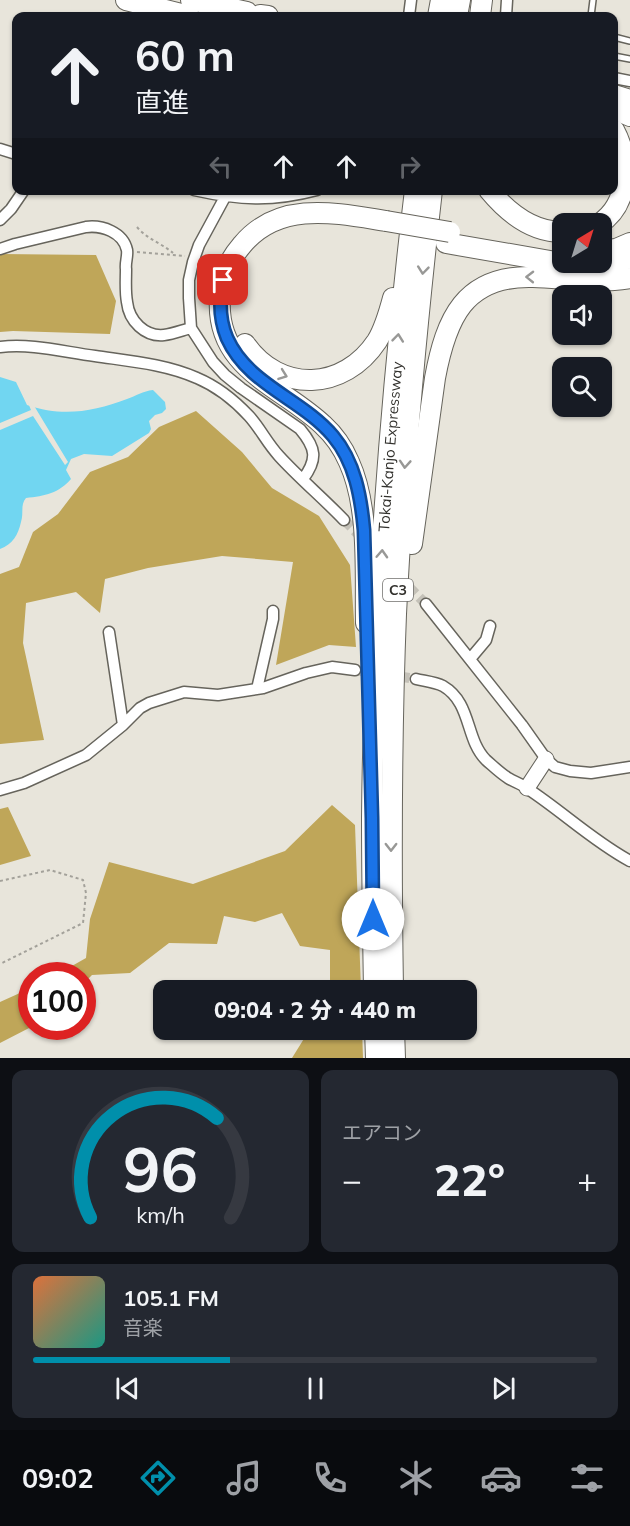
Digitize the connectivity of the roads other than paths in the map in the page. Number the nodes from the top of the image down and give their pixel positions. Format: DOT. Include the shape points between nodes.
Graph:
graph roads {
  1 [pos="191,0"];
  2 [pos="136,7"];
  3 [pos="165,12"];
  4 [pos="249,12"];
  5 [pos="618,86"];
  6 [pos="625,100"];
  7 [pos="618,136"];
  8 [pos="21,195"];
  9 [pos="216,195"];
  10 [pos="291,195"];
  11 [pos="408,195"];
  12 [pos="414,195"];
  13 [pos="431,195"];
  14 [pos="494,195"];
  15 [pos="225,197"];
  16 [pos="612,213"];
  17 [pos="0,220"];
  18 [pos="385,227"];
  19 [pos="552,231"];
  20 [pos="448,238"];
  21 [pos="630,243"];
  22 [pos="0,249"];
  23 [pos="552,250"];
  24 [pos="612,250"];
  25 [pos="630,258"];
  26 [pos="630,278"];
  27 [pos="192,328"];
  28 [pos="0,347"];
  29 [pos="303,479"];
  30 [pos="344,520"];
  31 [pos="426,604"];
  32 [pos="273,611"];
  33 [pos="490,626"];
  34 [pos="109,632"];
  35 [pos="470,659"];
  36 [pos="355,670"];
  37 [pos="416,679"];
  38 [pos="257,689"];
  39 [pos="123,725"];
  40 [pos="546,759"];
  41 [pos="630,766"];
  42 [pos="527,788"];
  43 [pos="0,790"];
  44 [pos="382,818"];
  45 [pos="630,861"];
  46 [pos="374,980"];
  47 [pos="392,980"];
  48 [pos="375,1040"];
  49 [pos="394,1040"];
  50 [pos="376,1058"];
  51 [pos="395,1058"];
  1 -- 4 [label="highway"];
  2 -- 3 [label="highway"];
  5 -- 6 [label="street"];
  7 -- 16 [label="highway" via="627,153 629,179"];
  8 -- 17 [label="street"];
  9 -- 15 [label="street"];
  10 -- 15 [label="street"];
  18 -- 11 [label="highway, one-way" via="305,226 279,232 256,248 241,268 233,305 243,341 260,362 290,378 316,380 345,371 368,352 384,329 391,306"];
  44 -- 12 [label="highway, Tokai-Kanjo Expressway / C3, one-way" via="374,716 383,521"];
  13 -- 44 [label="highway, Tokai-Kanjo Expressway / C3, one-way" via="411,396"];
  14 -- 19 [label="highway" via="525,222"];
  15 -- 27 [label="street" via="194,258 189,280"];
  18 -- 20 [label="highway, bridge"];
  18 -- 44 [label="highway" via="323,212 294,214 270,222 249,236 232,257 223,280 220,305 224,331 236,354 254,375 324,426 342,449 354,475 364,530"];
  20 -- 23 [label="highway"];
  20 -- 25 [label="highway" via="573,265 590,266"];
  21 -- 24 [label="highway"];
  22 -- 27 [label="street" via="66,230 95,226 108,229 127,251 127,303 137,325 154,335"];
  26 -- 44 [label="highway, one-way" via="603,281 520,277 497,281 465,302 450,324 439,353 414,528 402,633 395,790"];
  27 -- 29 [label="street" via="225,375 306,437 314,453"];
  28 -- 29 [label="street" via="34,347 135,362 198,378 235,402"];
  29 -- 30 [label="street"];
  31 -- 35 [label="street"];
  32 -- 38 [label="street"];
  33 -- 35 [label="street" via="486,640"];
  34 -- 39 [label="street"];
  35 -- 40 [label="street"];
  36 -- 38 [label="street" via="332,667"];
  37 -- 42 [label="street" via="442,685 457,698 474,742 485,758 506,777"];
  38 -- 39 [label="street" via="218,695 184,692 149,703"];
  39 -- 43 [label="street" via="86,754"];
  40 -- 41 [label="street" via="555,767 591,773"];
  40 -- 42 [label="street"];
  42 -- 45 [label="street"];
  44 -- 46 [label="highway, Tokai-Kanjo Expressway / C3"];
  44 -- 47 [label="highway, Tokai-Kanjo Expressway / C3, one-way"];
  48 -- 50 [label="highway"];
  49 -- 51 [label="highway"];
}
